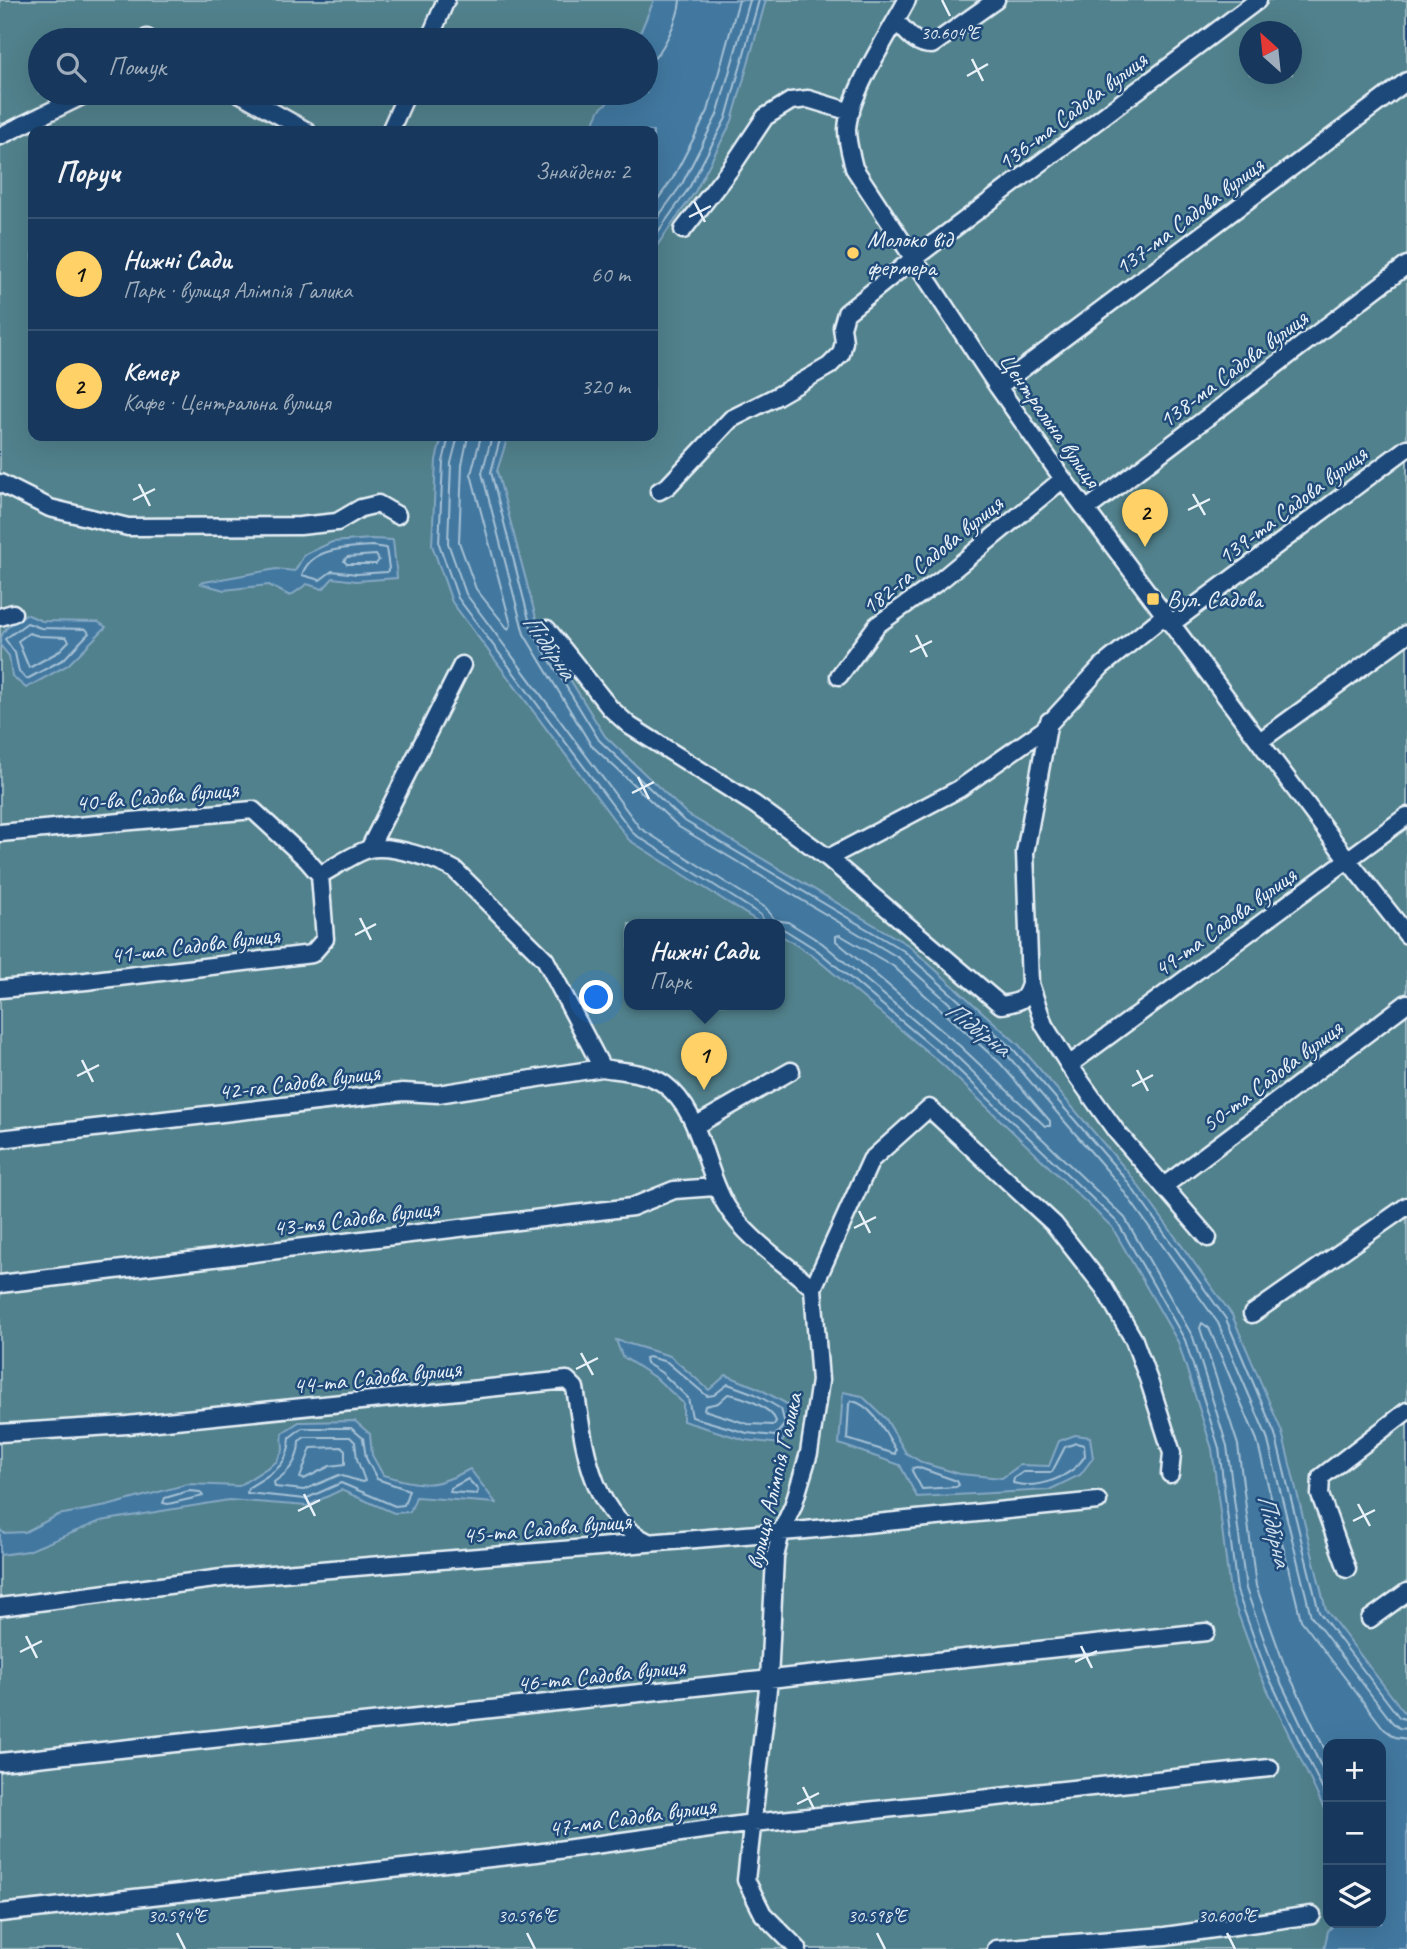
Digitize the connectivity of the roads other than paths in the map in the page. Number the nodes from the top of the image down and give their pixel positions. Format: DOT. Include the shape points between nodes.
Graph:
graph roads {
  1 [pos="446,0"];
  2 [pos="906,0"];
  3 [pos="996,0"];
  4 [pos="1258,0"];
  5 [pos="896,21"];
  6 [pos="434,28"];
  7 [pos="1407,81"];
  8 [pos="63,105"];
  9 [pos="260,105"];
  10 [pos="402,105"];
  11 [pos="851,112"];
  12 [pos="298,126"];
  13 [pos="392,126"];
  14 [pos="0,136"];
  15 [pos="683,230"];
  16 [pos="913,259"];
  17 [pos="1407,265"];
  18 [pos="998,387"];
  19 [pos="1407,448"];
  20 [pos="1063,479"];
  21 [pos="0,483"];
  22 [pos="659,491"];
  23 [pos="1086,510"];
  24 [pos="397,515"];
  25 [pos="1168,620"];
  26 [pos="547,629"];
  27 [pos="1407,634"];
  28 [pos="462,665"];
  29 [pos="839,676"];
  30 [pos="1049,721"];
  31 [pos="1260,741"];
  32 [pos="1407,816"];
  33 [pos="0,833"];
  34 [pos="369,849"];
  35 [pos="828,858"];
  36 [pos="1348,860"];
  37 [pos="320,875"];
  38 [pos="1407,935"];
  39 [pos="0,989"];
  40 [pos="1032,990"];
  41 [pos="1407,1003"];
  42 [pos="1069,1065"];
  43 [pos="602,1068"];
  44 [pos="791,1072"];
  45 [pos="695,1126"];
  46 [pos="0,1139"];
  47 [pos="715,1186"];
  48 [pos="1164,1186"];
  49 [pos="1407,1206"];
  50 [pos="1208,1238"];
  51 [pos="0,1284"];
  52 [pos="813,1288"];
  53 [pos="1252,1314"];
  54 [pos="1407,1411"];
  55 [pos="0,1433"];
  56 [pos="1170,1474"];
  57 [pos="1098,1501"];
  58 [pos="781,1532"];
  59 [pos="649,1543"];
  60 [pos="1347,1569"];
  61 [pos="1407,1592"];
  62 [pos="0,1607"];
  63 [pos="1370,1619"];
  64 [pos="1206,1632"];
  65 [pos="769,1680"];
  66 [pos="0,1762"];
  67 [pos="1270,1768"];
  68 [pos="753,1822"];
  69 [pos="0,1913"];
  70 [pos="1312,1915"];
  71 [pos="798,1949"];
  72 [pos="996,1949"];
  1 -- 6 [label="street"];
  2 -- 5 [label="street, Центральна вулиця"];
  3 -- 5 [label="street" via="932,45 915,41"];
  4 -- 16 [label="street, 136-та Садова вулиця"];
  5 -- 11 [label="street, Центральна вулиця"];
  7 -- 18 [label="street, 137-ма Садова вулиця"];
  8 -- 14 [label="street"];
  9 -- 12 [label="street"];
  10 -- 13 [label="street"];
  11 -- 15 [label="street" via="808,99 791,101 765,117"];
  11 -- 16 [label="street, Центральна вулиця" via="848,147 854,168"];
  16 -- 18 [label="street, Центральна вулиця"];
  16 -- 22 [label="street, 136-та Садова вулиця" via="846,313 841,354 829,366 731,419"];
  17 -- 23 [label="street, 138-ма Садова вулиця"];
  18 -- 20 [label="street, Центральна вулиця"];
  19 -- 25 [label="street, 139-та Садова вулиця"];
  20 -- 23 [label="street, Центральна вулиця"];
  20 -- 29 [label="street, 182-га Садова вулиця" via="942,579 877,625"];
  21 -- 24 [label="street" via="50,508 128,527 300,526 337,522 360,508 378,504"];
  23 -- 25 [label="street, Центральна вулиця"];
  25 -- 30 [label="street, 139-та Садова вулиця" via="1102,667"];
  25 -- 31 [label="street, Центральна вулиця"];
  26 -- 35 [label="street" via="630,726 754,804"];
  27 -- 31 [label="street"];
  28 -- 34 [label="street"];
  30 -- 35 [label="street, 139-та Садова вулиця" via="959,789"];
  30 -- 40 [label="street" via="1025,853"];
  31 -- 36 [label="street, Центральна вулиця"];
  32 -- 36 [label="street, 49-та Садова вулиця"];
  33 -- 37 [label="street, 40-ва Садова вулиця" via="253,810"];
  34 -- 37 [label="street"];
  34 -- 43 [label="street" via="394,850 442,862 455,870 545,959"];
  35 -- 40 [label="street" via="1001,1005 1018,1003"];
  36 -- 38 [label="street, Центральна вулиця"];
  36 -- 42 [label="street, 49-та Садова вулиця"];
  37 -- 39 [label="street, 41-ша Садова вулиця" via="325,939 312,954"];
  40 -- 42 [label="street" via="1044,1025"];
  41 -- 48 [label="street, 50-та Садова вулиця"];
  42 -- 48 [label="street" via="1116,1132"];
  43 -- 45 [label="street" via="637,1073 663,1083 683,1104"];
  43 -- 46 [label="street, 42-га Садова вулиця" via="438,1094 403,1092"];
  44 -- 45 [label="street"];
  45 -- 47 [label="street"];
  47 -- 51 [label="street, 43-тя Садова вулиця" via="674,1190 619,1209"];
  47 -- 52 [label="street" via="754,1237"];
  48 -- 50 [label="street"];
  49 -- 53 [label="street"];
  52 -- 56 [label="street" via="871,1160 929,1108 1054,1224 1104,1288 1134,1340 1149,1381 1172,1453"];
  52 -- 58 [label="street, вулиця Алімпія Галика" via="820,1381 809,1452"];
  54 -- 60 [label="street" via="1321,1477 1320,1495"];
  55 -- 59 [label="street, 44-та Садова вулиця" via="127,1425 567,1380 575,1388 590,1469 603,1500 636,1537"];
  57 -- 58 [label="street, 45-та Садова вулиця"];
  58 -- 59 [label="street, 45-та Садова вулиця"];
  58 -- 65 [label="street, вулиця Алімпія Галика" via="775,1557"];
  59 -- 62 [label="street, 45-та Садова вулиця" via="222,1578"];
  61 -- 63 [label="street"];
  64 -- 65 [label="street, 46-та Садова вулиця"];
  65 -- 66 [label="street, 46-та Садова вулиця"];
  65 -- 68 [label="street, вулиця Алімпія Галика"];
  67 -- 68 [label="street, 47-ма Садова вулиця"];
  68 -- 69 [label="street, 47-ма Садова вулиця" via="536,1853"];
  68 -- 71 [label="street, вулиця Алімпія Галика" via="746,1880 763,1914"];
  70 -- 72 [label="street" via="1165,1936"];
}
